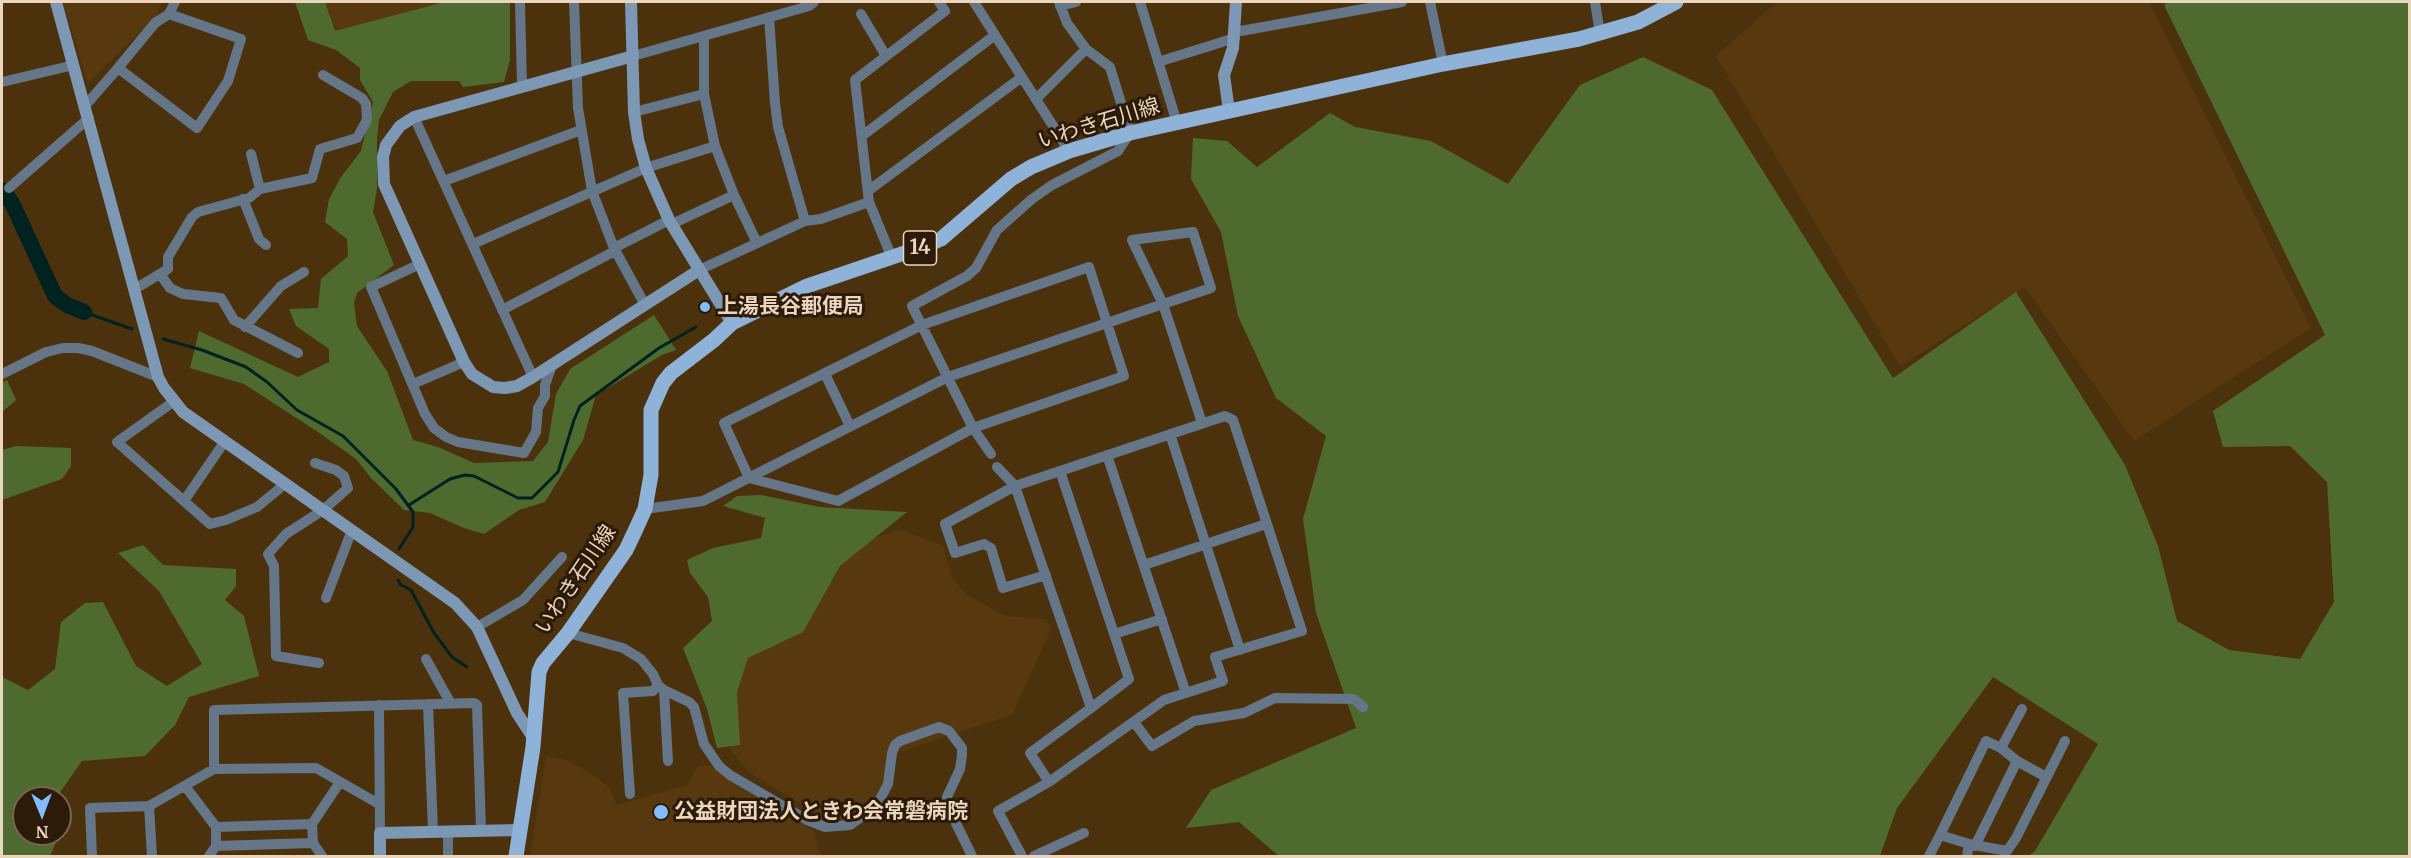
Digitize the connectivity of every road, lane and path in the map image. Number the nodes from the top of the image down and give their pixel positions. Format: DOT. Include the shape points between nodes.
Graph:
graph roads {
  1 [pos="56,2"];
  2 [pos="175,2"];
  3 [pos="520,2"];
  4 [pos="574,2"];
  5 [pos="631,2"];
  6 [pos="814,2"];
  7 [pos="939,2"];
  8 [pos="974,2"];
  9 [pos="1076,2"];
  10 [pos="1140,2"];
  11 [pos="1236,2"];
  12 [pos="1402,2"];
  13 [pos="1430,2"];
  14 [pos="1594,2"];
  15 [pos="1676,2"];
  16 [pos="1060,4"];
  17 [pos="169,14"];
  18 [pos="861,14"];
  19 [pos="769,17"];
  20 [pos="1600,34"];
  21 [pos="995,35"];
  22 [pos="1235,35"];
  23 [pos="704,36"];
  24 [pos="1086,49"];
  25 [pos="633,56"];
  26 [pos="886,56"];
  27 [pos="1158,62"];
  28 [pos="1443,64"];
  29 [pos="74,65"];
  30 [pos="118,68"];
  31 [pos="575,72"];
  32 [pos="323,75"];
  33 [pos="1022,77"];
  34 [pos="2,82"];
  35 [pos="522,86"];
  36 [pos="705,94"];
  37 [pos="1035,99"];
  38 [pos="1230,111"];
  39 [pos="87,112"];
  40 [pos="634,112"];
  41 [pos="414,117"];
  42 [pos="1176,123"];
  43 [pos="581,130"];
  44 [pos="1130,133"];
  45 [pos="862,136"];
  46 [pos="715,146"];
  47 [pos="1069,151"];
  48 [pos="251,154"];
  49 [pos="646,168"];
  50 [pos="444,181"];
  51 [pos="9,188"];
  52 [pos="260,189"];
  53 [pos="592,191"];
  54 [pos="734,195"];
  55 [pos="869,197"];
  56 [pos="243,199"];
  57 [pos="805,221"];
  58 [pos="670,222"];
  59 [pos="756,243"];
  60 [pos="473,244"];
  61 [pos="266,245"];
  62 [pos="615,250"];
  63 [pos="892,258"];
  64 [pos="420,264"];
  65 [pos="699,270"];
  66 [pos="304,272"];
  67 [pos="160,274"];
  68 [pos="135,288"];
  69 [pos="645,304"];
  70 [pos="1162,304"];
  71 [pos="502,309"];
  72 [pos="732,323"];
  73 [pos="1107,323"];
  74 [pos="921,325"];
  75 [pos="245,327"];
  76 [pos="298,353"];
  77 [pos="464,362"];
  78 [pos="552,365"];
  79 [pos="2,374"];
  80 [pos="825,374"];
  81 [pos="158,377"];
  82 [pos="533,377"];
  83 [pos="948,377"];
  84 [pos="413,384"];
  85 [pos="173,402"];
  86 [pos="1202,423"];
  87 [pos="850,426"];
  88 [pos="973,428"];
  89 [pos="1170,434"];
  90 [pos="225,441"];
  91 [pos="991,454"];
  92 [pos="1107,455"];
  93 [pos="315,463"];
  94 [pos="997,467"];
  95 [pos="1060,471"];
  96 [pos="749,478"];
  97 [pos="285,484"];
  98 [pos="1016,486"];
  99 [pos="184,501"];
  100 [pos="645,509"];
  101 [pos="323,510"];
  102 [pos="1266,524"];
  103 [pos="352,530"];
  104 [pos="1206,544"];
  105 [pos="562,557"];
  106 [pos="1144,565"];
  107 [pos="1046,575"];
  108 [pos="326,598"];
  109 [pos="1162,619"];
  110 [pos="477,627"];
  111 [pos="568,633"];
  112 [pos="1114,634"];
  113 [pos="1240,650"];
  114 [pos="426,659"];
  115 [pos="320,663"];
  116 [pos="661,688"];
  117 [pos="1186,693"];
  118 [pos="428,704"];
  119 [pos="452,704"];
  120 [pos="379,705"];
  121 [pos="1364,707"];
  122 [pos="1091,708"];
  123 [pos="2022,709"];
  124 [pos="1134,722"];
  125 [pos="534,739"];
  126 [pos="2065,741"];
  127 [pos="2001,748"];
  128 [pos="668,761"];
  129 [pos="2016,761"];
  130 [pos="214,769"];
  131 [pos="2046,777"];
  132 [pos="340,782"];
  133 [pos="1049,782"];
  134 [pos="185,786"];
  135 [pos="630,794"];
  136 [pos="379,804"];
  137 [pos="149,806"];
  138 [pos="312,824"];
  139 [pos="216,827"];
  140 [pos="481,830"];
  141 [pos="520,830"];
  142 [pos="433,831"];
  143 [pos="448,831"];
  144 [pos="380,833"];
  145 [pos="1084,833"];
  146 [pos="1940,835"];
  147 [pos="313,843"];
  148 [pos="1972,845"];
  149 [pos="216,846"];
  150 [pos="92,856"];
  151 [pos="152,856"];
  152 [pos="209,856"];
  153 [pos="322,856"];
  154 [pos="380,856"];
  155 [pos="448,856"];
  156 [pos="516,856"];
  157 [pos="972,856"];
  158 [pos="1022,856"];
  159 [pos="1034,856"];
  160 [pos="1929,856"];
  161 [pos="1967,856"];
  1 -- 29 [label="street"];
  2 -- 17 [label="street"];
  3 -- 35 [label="street"];
  4 -- 31 [label="street"];
  5 -- 25 [label="street"];
  6 -- 19 [label="street"];
  7 -- 26 [label="street" via="945,11"];
  8 -- 21 [label="street"];
  9 -- 16 [label="street"];
  10 -- 27 [label="street"];
  11 -- 22 [label="street"];
  12 -- 22 [label="street"];
  13 -- 28 [label="street"];
  14 -- 20 [label="street"];
  15 -- 20 [label="main road, いわき石川線 / 14" via="1638,22"];
  16 -- 24 [label="street" via="1067,23"];
  17 -- 30 [label="street" via="155,23"];
  17 -- 30 [label="street" via="242,39 228,81 197,128"];
  18 -- 26 [label="street"];
  19 -- 23 [label="street"];
  19 -- 57 [label="street" via="778,127"];
  20 -- 28 [label="main road, いわき石川線 / 14"];
  21 -- 33 [label="street"];
  21 -- 45 [label="street"];
  22 -- 27 [label="street"];
  22 -- 38 [label="street" via="1224,75"];
  23 -- 25 [label="street"];
  23 -- 36 [label="street"];
  24 -- 37 [label="street"];
  24 -- 44 [label="street" via="1110,67"];
  25 -- 31 [label="street"];
  25 -- 40 [label="street"];
  26 -- 45 [label="street" via="855,80"];
  27 -- 42 [label="street"];
  28 -- 38 [label="main road, いわき石川線 / 14"];
  29 -- 34 [label="street"];
  29 -- 39 [label="street"];
  30 -- 39 [label="street"];
  31 -- 35 [label="street"];
  31 -- 43 [label="street"];
  32 -- 52 [label="street" via="362,98 367,120 357,138 320,149 312,178"];
  33 -- 37 [label="street"];
  33 -- 55 [label="street"];
  35 -- 41 [label="street"];
  36 -- 40 [label="street"];
  36 -- 46 [label="street"];
  37 -- 47 [label="street"];
  38 -- 42 [label="main road, いわき石川線 / 14"];
  39 -- 51 [label="street"];
  39 -- 68 [label="street"];
  40 -- 49 [label="street"];
  41 -- 50 [label="street"];
  41 -- 64 [label="street" via="400,126 386,145 383,170 384,184"];
  42 -- 44 [label="main road, いわき石川線 / 14"];
  43 -- 50 [label="street"];
  43 -- 53 [label="street"];
  44 -- 47 [label="main road, いわき石川線 / 14"];
  44 -- 74 [label="street" via="1118,151 1032,199 997,230 976,268 967,276 912,306"];
  45 -- 55 [label="street"];
  46 -- 49 [label="street"];
  46 -- 54 [label="street"];
  47 -- 63 [label="main road, いわき石川線 / 14" via="1011,179 941,239"];
  48 -- 52 [label="street"];
  49 -- 53 [label="street"];
  49 -- 58 [label="street"];
  50 -- 60 [label="street"];
  52 -- 56 [label="street"];
  53 -- 60 [label="street"];
  53 -- 62 [label="street"];
  54 -- 58 [label="street"];
  54 -- 59 [label="street"];
  55 -- 57 [label="street" via="821,219"];
  55 -- 63 [label="street"];
  56 -- 61 [label="street" via="259,239"];
  56 -- 67 [label="street" via="192,217 168,257 168,269"];
  57 -- 59 [label="street"];
  58 -- 62 [label="street"];
  58 -- 65 [label="street"];
  59 -- 65 [label="street"];
  60 -- 71 [label="street"];
  62 -- 69 [label="street"];
  62 -- 71 [label="street"];
  63 -- 72 [label="main road, いわき石川線 / 14" via="807,286"];
  64 -- 77 [label="street"];
  64 -- 84 [label="street" via="371,287"];
  65 -- 69 [label="street"];
  65 -- 72 [label="street"];
  66 -- 75 [label="street" via="281,286"];
  67 -- 68 [label="street"];
  67 -- 75 [label="street" via="170,288 183,294 221,298 230,317"];
  68 -- 81 [label="street"];
  69 -- 78 [label="street"];
  70 -- 70 [label="street" via="1132,240 1193,232 1211,288"];
  70 -- 73 [label="street"];
  70 -- 86 [label="street"];
  71 -- 82 [label="street"];
  72 -- 100 [label="main road, いわき石川線 / 14" via="670,373 655,398"];
  73 -- 74 [label="street" via="1089,267"];
  73 -- 83 [label="street"];
  73 -- 88 [label="street" via="1124,376"];
  74 -- 80 [label="street"];
  74 -- 83 [label="street"];
  75 -- 76 [label="street"];
  77 -- 82 [label="street" via="472,374 493,387 518,386"];
  77 -- 84 [label="street"];
  78 -- 82 [label="street"];
  78 -- 84 [label="street" via="538,408 536,432 524,453 446,437 425,414"];
  79 -- 81 [label="street" via="46,352 78,348"];
  80 -- 87 [label="street"];
  80 -- 96 [label="street" via="724,423"];
  81 -- 85 [label="street"];
  83 -- 87 [label="street"];
  83 -- 88 [label="street"];
  85 -- 90 [label="street"];
  85 -- 99 [label="street" via="117,442"];
  86 -- 89 [label="street"];
  86 -- 102 [label="street" via="1225,416 1233,420"];
  87 -- 96 [label="street"];
  88 -- 91 [label="street"];
  88 -- 96 [label="street" via="838,501"];
  89 -- 92 [label="street"];
  89 -- 104 [label="street"];
  90 -- 97 [label="street"];
  90 -- 99 [label="street"];
  92 -- 95 [label="street"];
  92 -- 106 [label="street"];
  93 -- 101 [label="street" via="344,476 348,488"];
  94 -- 98 [label="street"];
  95 -- 98 [label="street"];
  95 -- 112 [label="street"];
  96 -- 100 [label="street" via="703,501"];
  97 -- 99 [label="street" via="256,507 210,524"];
  97 -- 101 [label="street"];
  98 -- 107 [label="street"];
  98 -- 107 [label="street" via="945,524 955,553 984,544 991,548 1003,588"];
  100 -- 111 [label="main road, いわき石川線 / 14" via="626,550"];
  101 -- 103 [label="street"];
  101 -- 115 [label="street" via="286,534 268,554 274,566 276,656"];
  102 -- 104 [label="street"];
  102 -- 113 [label="street" via="1302,631"];
  103 -- 108 [label="street"];
  103 -- 110 [label="street" via="455,603"];
  104 -- 106 [label="street"];
  104 -- 113 [label="street"];
  105 -- 110 [label="street" via="524,600"];
  106 -- 109 [label="street"];
  107 -- 122 [label="street"];
  109 -- 112 [label="street"];
  109 -- 117 [label="street"];
  110 -- 125 [label="street" via="517,713"];
  111 -- 116 [label="street" via="623,648 641,659"];
  111 -- 125 [label="main road, いわき石川線 / 14" via="539,672"];
  112 -- 122 [label="street" via="1129,679"];
  113 -- 117 [label="street" via="1215,657 1223,681"];
  114 -- 119 [label="street"];
  116 -- 128 [label="street"];
  116 -- 135 [label="street" via="623,693"];
  116 -- 157 [label="street" via="694,707 704,744 719,766 825,827 850,825 876,807 888,784 892,753 900,741 939,727 950,731 962,754 947,804"];
  117 -- 124 [label="street" via="1164,700"];
  118 -- 119 [label="street"];
  118 -- 120 [label="street"];
  118 -- 142 [label="street"];
  119 -- 140 [label="street" via="477,705"];
  120 -- 130 [label="street" via="214,710"];
  120 -- 136 [label="street"];
  121 -- 124 [label="street" via="1354,699 1275,698 1244,713 1194,721 1152,746"];
  122 -- 133 [label="street" via="1030,753"];
  123 -- 127 [label="street"];
  124 -- 133 [label="street"];
  125 -- 141 [label="main road, いわき石川線 / 14"];
  126 -- 131 [label="street"];
  127 -- 129 [label="street"];
  127 -- 146 [label="street" via="1986,741"];
  129 -- 131 [label="street"];
  129 -- 148 [label="street"];
  130 -- 132 [label="street" via="316,768"];
  130 -- 134 [label="street"];
  131 -- 148 [label="street" via="2007,851"];
  132 -- 136 [label="street"];
  132 -- 138 [label="street"];
  133 -- 158 [label="street" via="998,810"];
  134 -- 137 [label="street"];
  134 -- 139 [label="street"];
  136 -- 144 [label="street"];
  137 -- 150 [label="street" via="90,808"];
  137 -- 151 [label="street"];
  138 -- 139 [label="street"];
  138 -- 147 [label="street"];
  139 -- 149 [label="street"];
  140 -- 141 [label="street"];
  140 -- 143 [label="street"];
  141 -- 156 [label="main road, いわき石川線 / 14"];
  142 -- 143 [label="street"];
  142 -- 144 [label="street"];
  143 -- 155 [label="street"];
  144 -- 154 [label="street"];
  145 -- 159 [label="street"];
  146 -- 148 [label="street"];
  146 -- 160 [label="street"];
  147 -- 149 [label="street"];
  147 -- 153 [label="street"];
  148 -- 161 [label="street"];
  149 -- 152 [label="street"];
}
